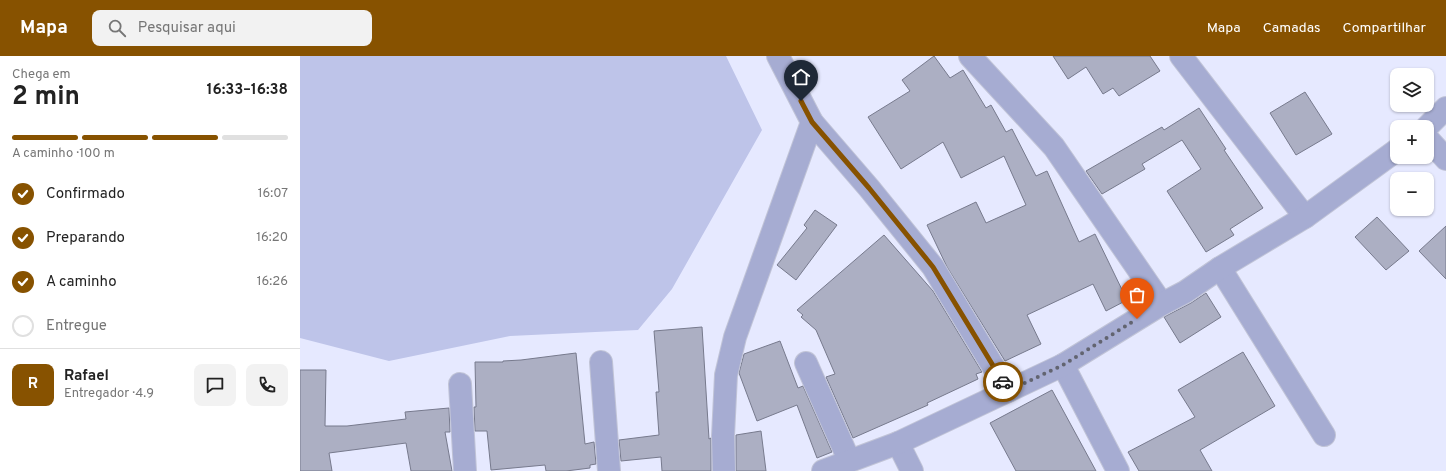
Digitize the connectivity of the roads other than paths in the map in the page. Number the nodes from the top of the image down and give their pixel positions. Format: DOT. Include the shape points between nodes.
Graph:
graph roads {
  1 [pos="778,56"];
  2 [pos="970,56"];
  3 [pos="1181,56"];
  4 [pos="1446,108"];
  5 [pos="1434,120"];
  6 [pos="812,122"];
  7 [pos="1434,146"];
  8 [pos="1390,155"];
  9 [pos="1446,159"];
  10 [pos="1305,217"];
  11 [pos="1220,268"];
  12 [pos="1162,304"];
  13 [pos="601,362"];
  14 [pos="806,363"];
  15 [pos="1063,365"];
  16 [pos="460,384"];
  17 [pos="1008,391"];
  18 [pos="1324,435"];
  19 [pos="898,443"];
  20 [pos="849,460"];
  21 [pos="465,471"];
  22 [pos="609,471"];
  23 [pos="724,471"];
  24 [pos="823,471"];
  25 [pos="912,471"];
  26 [pos="1118,471"];
  1 -- 6 [label="street"];
  2 -- 12 [label="street" via="1054,147"];
  3 -- 10 [label="street"];
  4 -- 5 [label="street"];
  6 -- 17 [label="street" via="933,267"];
  6 -- 23 [label="street" via="735,337 726,375"];
  7 -- 9 [label="street"];
  8 -- 10 [label="street"];
  10 -- 11 [label="street"];
  11 -- 12 [label="street"];
  11 -- 18 [label="street"];
  12 -- 15 [label="street"];
  13 -- 22 [label="street"];
  14 -- 20 [label="street"];
  15 -- 17 [label="street"];
  15 -- 26 [label="street"];
  16 -- 21 [label="street"];
  17 -- 19 [label="street"];
  19 -- 20 [label="street"];
  19 -- 25 [label="street"];
  20 -- 24 [label="street"];
}
